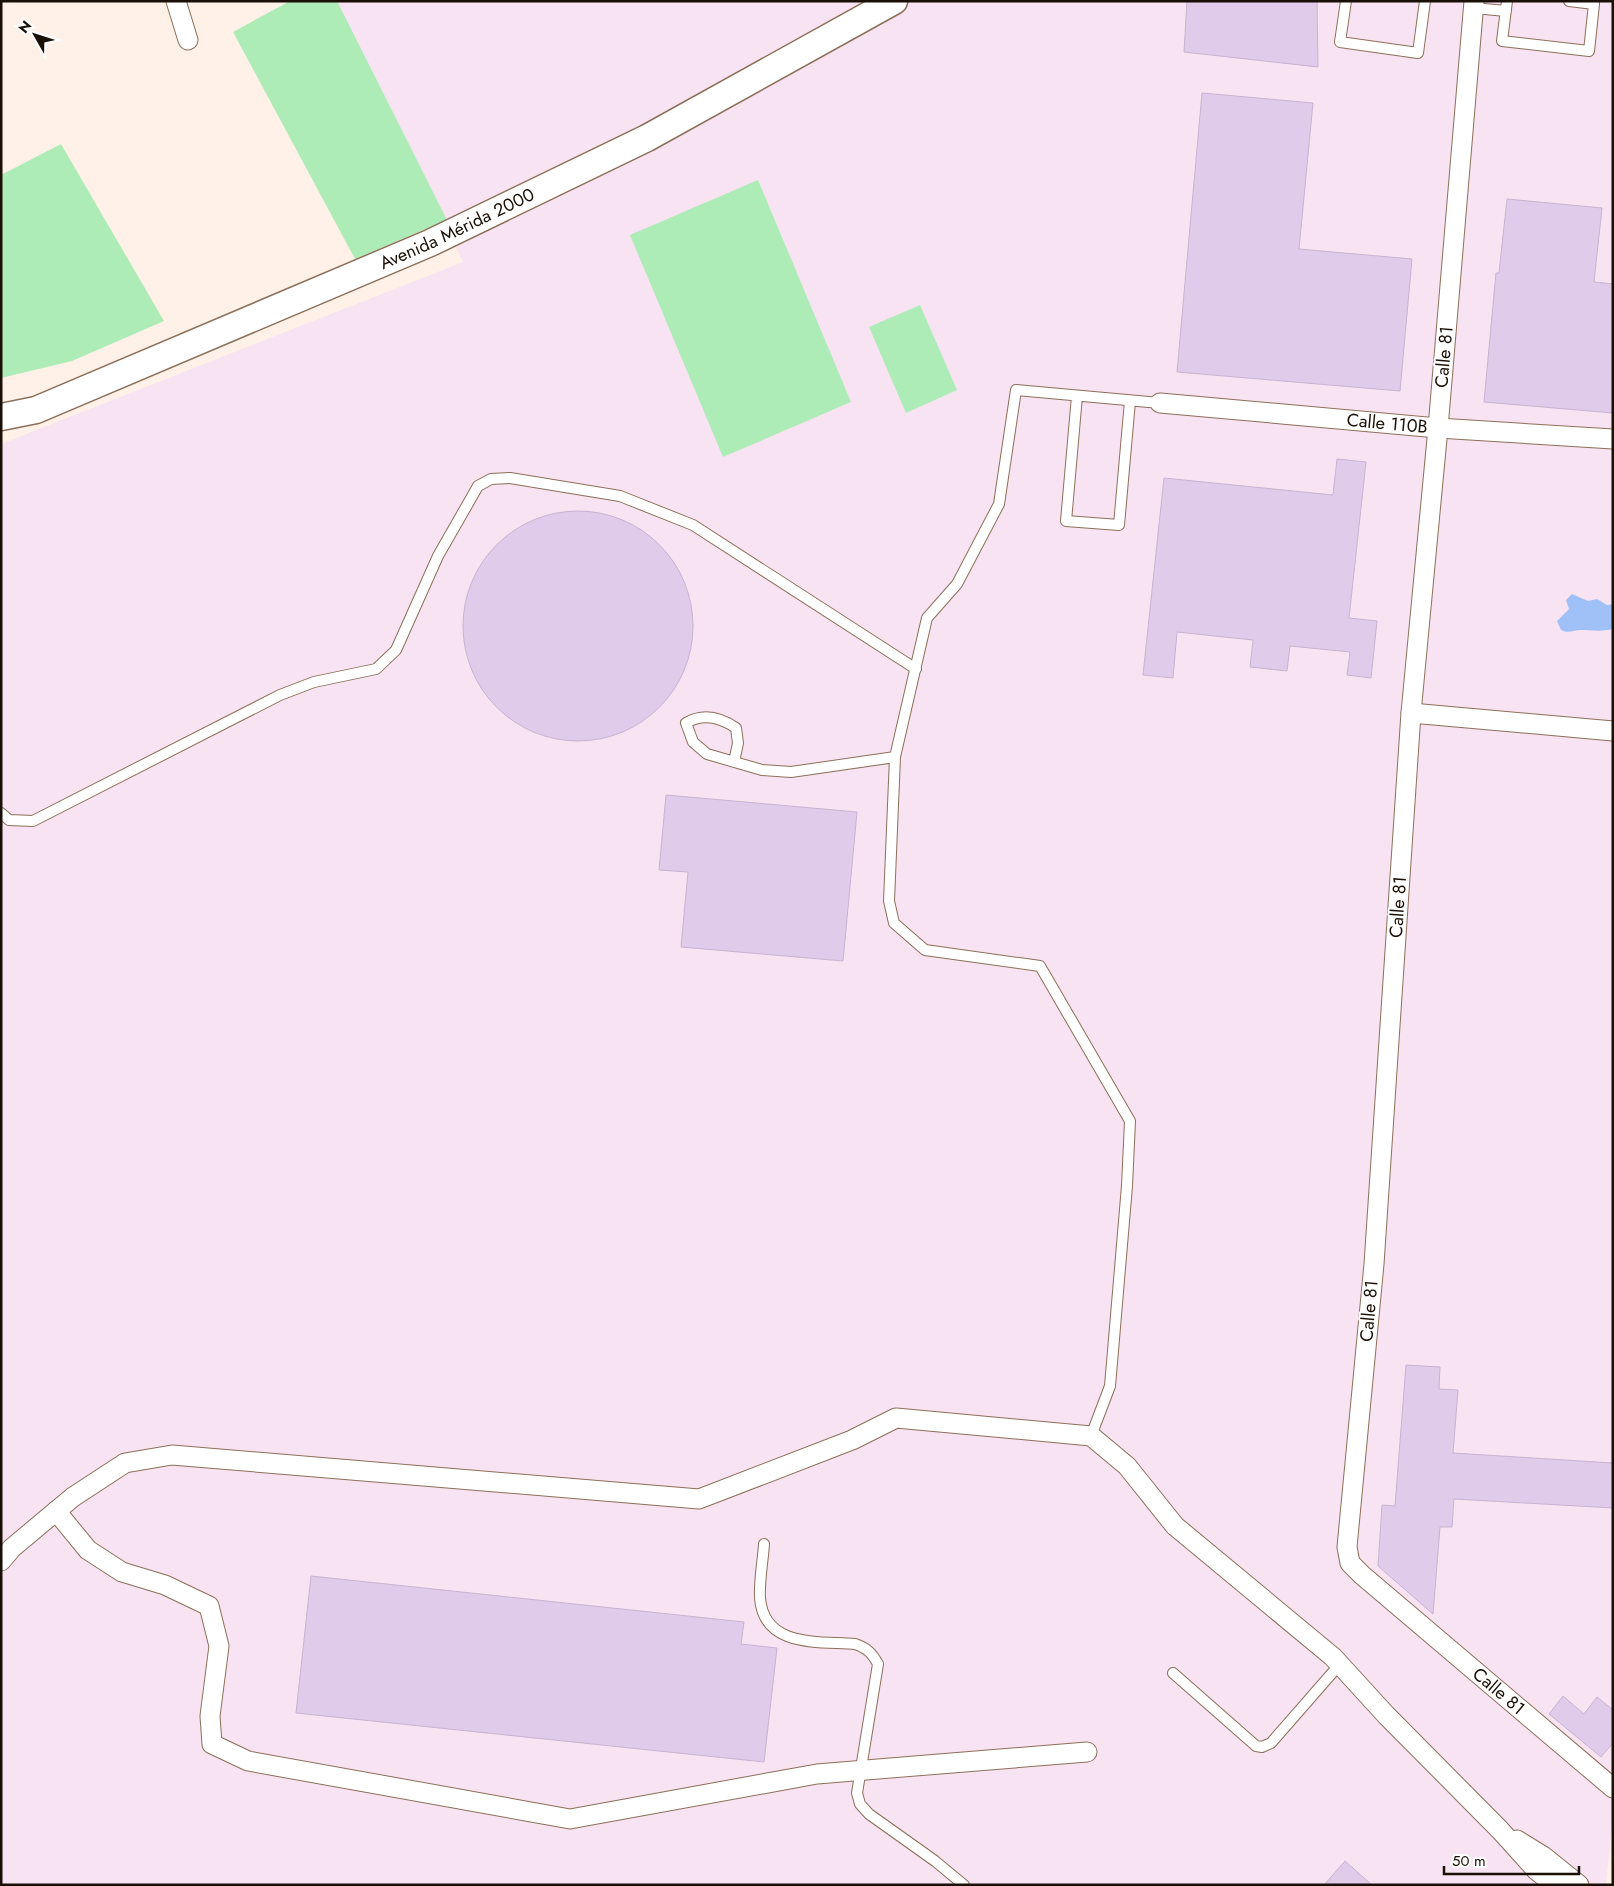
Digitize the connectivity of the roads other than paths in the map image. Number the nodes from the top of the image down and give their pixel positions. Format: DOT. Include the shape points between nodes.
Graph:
graph roads {
  1 [pos="176,1"];
  2 [pos="894,1"];
  3 [pos="1346,1"];
  4 [pos="1425,1"];
  5 [pos="1569,1"];
  6 [pos="1474,5"];
  7 [pos="1507,6"];
  8 [pos="188,40"];
  9 [pos="1077,396"];
  10 [pos="1130,401"];
  11 [pos="1160,403"];
  12 [pos="1,417"];
  13 [pos="1438,428"];
  14 [pos="1613,439"];
  15 [pos="916,668"];
  16 [pos="1411,713"];
  17 [pos="1613,730"];
  18 [pos="895,757"];
  19 [pos="734,762"];
  20 [pos="1,813"];
  21 [pos="1091,1436"];
  22 [pos="56,1511"];
  23 [pos="764,1544"];
  24 [pos="1,1561"];
  25 [pos="1340,1664"];
  26 [pos="1173,1673"];
  27 [pos="1087,1752"];
  28 [pos="862,1770"];
  29 [pos="1613,1788"];
  30 [pos="1500,1830"];
  31 [pos="964,1885"];
  32 [pos="1555,1885"];
  33 [pos="1579,1885"];
  1 -- 8 [label="street"];
  2 -- 12 [label="main road, Avenida Mérida 2000" via="647,138 430,243 36,410"];
  3 -- 4 [label="lane" via="1340,42 1418,53"];
  5 -- 7 [label="lane" via="1594,4 1589,51 1502,41"];
  6 -- 7 [label="lane"];
  6 -- 13 [label="street, Calle 81"];
  9 -- 10 [label="lane"];
  9 -- 10 [label="lane" via="1066,521 1119,525"];
  9 -- 15 [label="lane" via="1016,390 999,504 957,584 928,618"];
  10 -- 11 [label="lane"];
  11 -- 13 [label="street, Calle 110B"];
  13 -- 14 [label="street, Calle 110B"];
  13 -- 16 [label="street, Calle 81"];
  15 -- 18 [label="lane"];
  15 -- 20 [label="lane" via="693,524 620,496 510,478 491,479 478,486 438,556 396,650 376,669 314,682 280,695 33,821 10,820"];
  16 -- 17 [label="street"];
  16 -- 29 [label="street, Calle 81" via="1374,1254 1347,1547 1350,1563"];
  18 -- 19 [label="lane" via="791,772 762,770"];
  18 -- 21 [label="lane" via="889,901 894,923 925,950 1040,966 1130,1120 1110,1386"];
  19 -- 19 [label="lane" via="707,754 693,742 686,723 696,717 712,718 726,721 736,728 738,744"];
  21 -- 22 [label="street" via="896,1418 852,1440 699,1499 172,1454 125,1463"];
  21 -- 25 [label="street" via="1127,1466 1174,1526"];
  22 -- 24 [label="street"];
  22 -- 28 [label="street" via="88,1550 122,1572 165,1585 209,1606 220,1646 210,1716 212,1744 248,1761 570,1819 817,1774"];
  23 -- 28 [label="lane" via="760,1597 763,1613 778,1633 790,1638 855,1644 873,1654 878,1664"];
  25 -- 26 [label="lane" via="1271,1743 1262,1747 1256,1746"];
  25 -- 30 [label="street"];
  27 -- 28 [label="street"];
  28 -- 31 [label="lane" via="857,1793 860,1804"];
  30 -- 32 [label="street" via="1536,1870"];
  30 -- 33 [label="street" via="1543,1856"];
}
